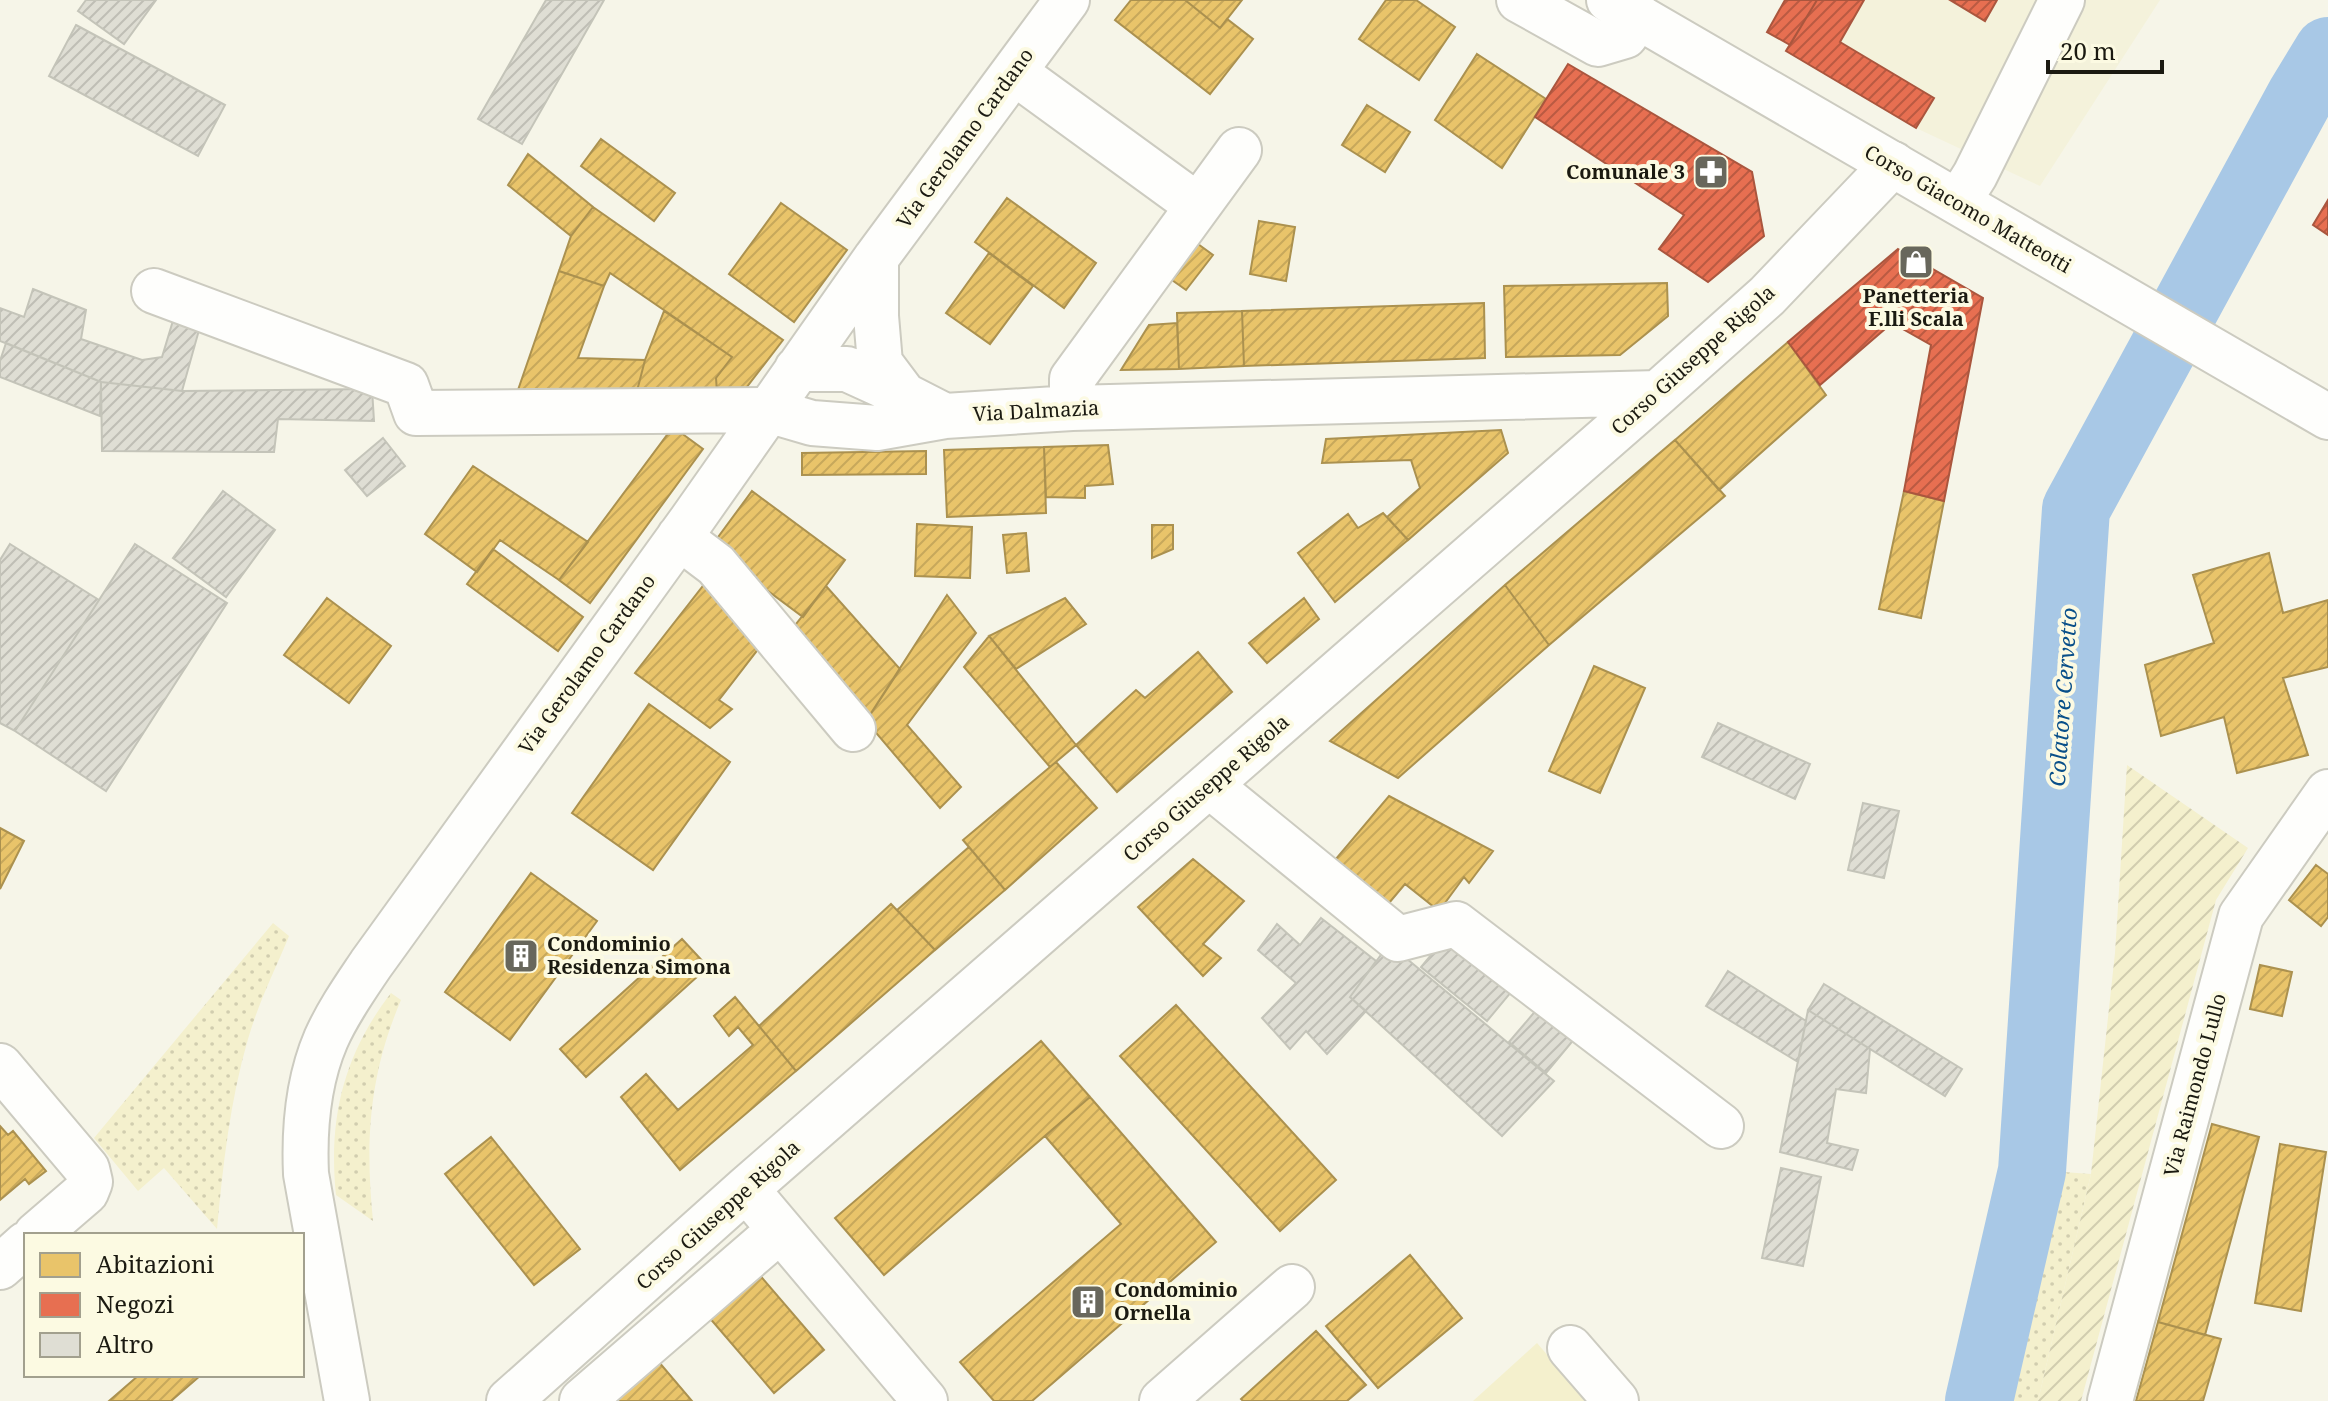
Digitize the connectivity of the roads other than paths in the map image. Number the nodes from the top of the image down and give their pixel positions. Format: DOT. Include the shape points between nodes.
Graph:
graph roads {
  1 [pos="1067,0"];
  2 [pos="1519,0"];
  3 [pos="2062,0"];
  4 [pos="1624,9"];
  5 [pos="1014,72"];
  6 [pos="1239,150"];
  7 [pos="1893,164"];
  8 [pos="1958,202"];
  9 [pos="1198,206"];
  10 [pos="876,258"];
  11 [pos="154,291"];
  12 [pos="797,369"];
  13 [pos="1658,393"];
  14 [pos="904,395"];
  15 [pos="2310,407"];
  16 [pos="1072,408"];
  17 [pos="768,410"];
  18 [pos="945,416"];
  19 [pos="679,537"];
  20 [pos="853,729"];
  21 [pos="1209,785"];
  22 [pos="2328,792"];
  23 [pos="0,1066"];
  24 [pos="1721,1126"];
  25 [pos="746,1189"];
  26 [pos="780,1230"];
  27 [pos="38,1233"];
  28 [pos="24,1246"];
  29 [pos="0,1267"];
  30 [pos="1292,1287"];
  31 [pos="1570,1348"];
  32 [pos="532,1394"];
  33 [pos="349,1399"];
  34 [pos="582,1401"];
  35 [pos="925,1401"];
  36 [pos="1162,1401"];
  37 [pos="1616,1401"];
  38 [pos="2110,1401"];
  1 -- 5 [label="street, Via Gerolamo Cardano"];
  2 -- 4 [label="street" via="1598,44 1625,36"];
  3 -- 8 [label="street"];
  4 -- 7 [label="street, Corso Giacomo Matteotti"];
  5 -- 9 [label="street"];
  5 -- 10 [label="street, Via Gerolamo Cardano"];
  6 -- 9 [label="street"];
  7 -- 8 [label="street, Corso Giacomo Matteotti"];
  7 -- 13 [label="street, Corso Giuseppe Rigola" via="1767,296"];
  8 -- 15 [label="street, Corso Giacomo Matteotti"];
  9 -- 16 [label="street" via="1072,379"];
  10 -- 12 [label="street, Via Gerolamo Cardano"];
  10 -- 14 [label="street" via="880,363"];
  11 -- 17 [label="street, Via Dalmazia" via="406,385 416,413"];
  12 -- 14 [label="street" via="847,369"];
  12 -- 17 [label="street, Via Gerolamo Cardano"];
  13 -- 16 [label="street, Via Dalmazia"];
  13 -- 21 [label="street, Corso Giuseppe Rigola"];
  14 -- 18 [label="street"];
  16 -- 18 [label="street, Via Dalmazia"];
  17 -- 18 [label="street, Via Dalmazia" via="812,423 877,428"];
  17 -- 19 [label="street, Via Gerolamo Cardano"];
  19 -- 20 [label="street" via="716,565"];
  19 -- 33 [label="street, Via Gerolamo Cardano" via="371,964 326,1041 310,1097 306,1174"];
  21 -- 24 [label="street" via="1398,939 1456,924"];
  21 -- 25 [label="street, Corso Giuseppe Rigola"];
  22 -- 38 [label="street, Via Raimondo Lullo" via="2241,916"];
  23 -- 27 [label="street" via="87,1169 90,1182 86,1192"];
  25 -- 26 [label="street"];
  25 -- 32 [label="street, Corso Giuseppe Rigola"];
  26 -- 34 [label="street"];
  26 -- 35 [label="street"];
  28 -- 29 [label="street"];
  30 -- 36 [label="street"];
  31 -- 37 [label="street"];
}
